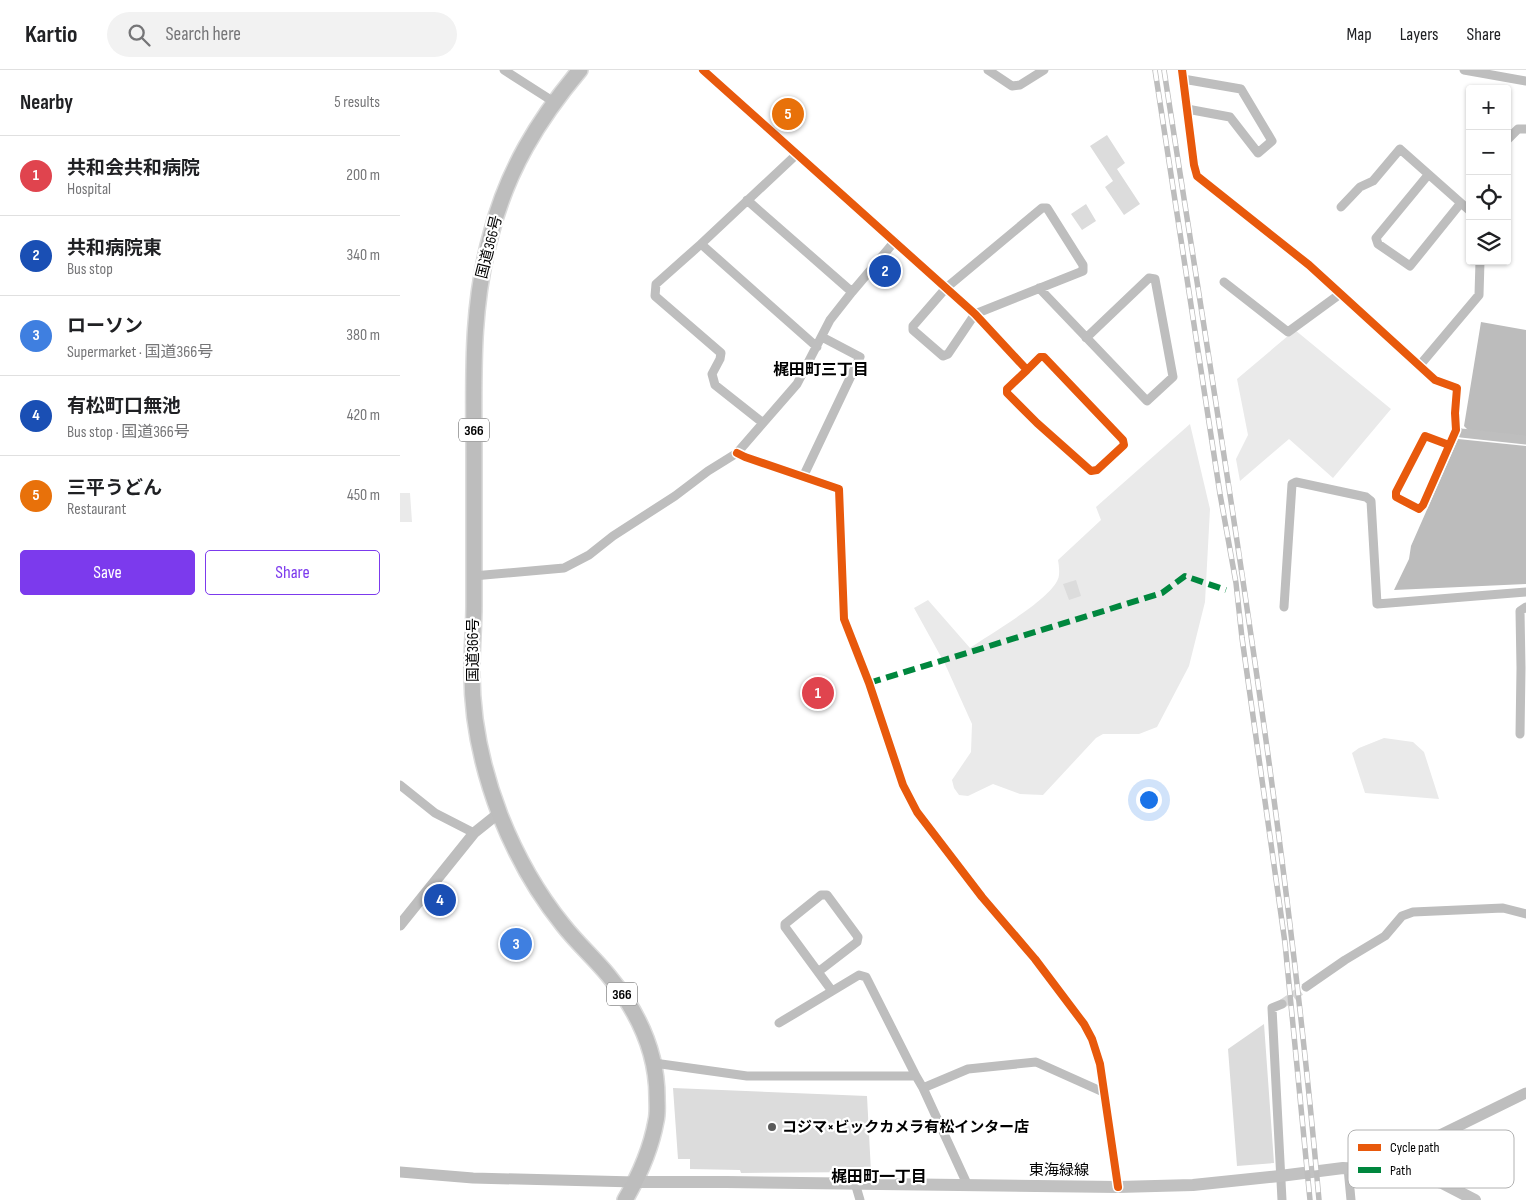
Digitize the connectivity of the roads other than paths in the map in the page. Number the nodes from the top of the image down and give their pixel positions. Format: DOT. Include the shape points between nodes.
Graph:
graph roads {
  1 [pos="504,70"];
  2 [pos="580,70"];
  3 [pos="703,70"];
  4 [pos="988,70"];
  5 [pos="1044,70"];
  6 [pos="1465,70"];
  7 [pos="1183,74"];
  8 [pos="1526,81"];
  9 [pos="554,102"];
  10 [pos="1187,109"];
  11 [pos="1526,129"];
  12 [pos="1511,136"];
  13 [pos="797,154"];
  14 [pos="1428,175"];
  15 [pos="747,200"];
  16 [pos="1460,204"];
  17 [pos="1341,207"];
  18 [pos="1466,208"];
  19 [pos="895,241"];
  20 [pos="701,244"];
  21 [pos="1480,265"];
  22 [pos="1224,282"];
  23 [pos="946,288"];
  24 [pos="1039,288"];
  25 [pos="852,292"];
  26 [pos="1340,294"];
  27 [pos="975,314"];
  28 [pos="822,337"];
  29 [pos="1086,338"];
  30 [pos="817,347"];
  31 [pos="1420,365"];
  32 [pos="1027,370"];
  33 [pos="762,423"];
  34 [pos="1456,430"];
  35 [pos="1526,440"];
  36 [pos="1449,445"];
  37 [pos="738,453"];
  38 [pos="803,477"];
  39 [pos="473,576"];
  40 [pos="1526,592"];
  41 [pos="1284,607"];
  42 [pos="1526,607"];
  43 [pos="1523,680"];
  44 [pos="1520,734"];
  45 [pos="400,785"];
  46 [pos="499,814"];
  47 [pos="474,833"];
  48 [pos="1526,914"];
  49 [pos="400,925"];
  50 [pos="818,972"];
  51 [pos="1306,987"];
  52 [pos="832,991"];
  53 [pos="1282,1004"];
  54 [pos="779,1023"];
  55 [pos="654,1062"];
  56 [pos="916,1076"];
  57 [pos="924,1088"];
  58 [pos="1103,1092"];
  59 [pos="1526,1093"];
  60 [pos="1450,1130"];
  61 [pos="1348,1168"];
  62 [pos="400,1172"];
  63 [pos="1280,1176"];
  64 [pos="635,1182"];
  65 [pos="855,1183"];
  66 [pos="968,1186"];
  67 [pos="1118,1187"];
  68 [pos="1452,1188"];
  69 [pos="625,1200"];
  70 [pos="860,1200"];
  71 [pos="1282,1200"];
  72 [pos="1475,1200"];
  1 -- 9 [label="street"];
  2 -- 9 [label="highway, 国道366号 / 366"];
  3 -- 13 [label="street"];
  4 -- 5 [label="street" via="1012,86 1020,85"];
  6 -- 8 [label="street"];
  7 -- 10 [label="street"];
  7 -- 10 [label="street" via="1241,89 1272,141 1258,153 1230,117"];
  9 -- 39 [label="highway, 国道366号 / 366" via="517,162 503,195 480,282 475,321"];
  10 -- 26 [label="street" via="1197,176 1309,265"];
  11 -- 12 [label="street" via="1518,128"];
  13 -- 15 [label="street"];
  13 -- 19 [label="street"];
  14 -- 16 [label="street"];
  14 -- 16 [label="street" via="1376,238 1378,244 1410,266"];
  14 -- 17 [label="street" via="1400,149 1373,182 1360,187"];
  15 -- 20 [label="street"];
  15 -- 25 [label="street"];
  16 -- 18 [label="street"];
  19 -- 23 [label="street"];
  19 -- 25 [label="street"];
  20 -- 30 [label="street"];
  20 -- 33 [label="street" via="656,284 655,296 721,353 712,374 716,384"];
  21 -- 31 [label="street" via="1479,295"];
  22 -- 26 [label="street" via="1288,332"];
  23 -- 24 [label="street" via="1042,208 1047,208 1083,265 1083,271"];
  23 -- 27 [label="street"];
  23 -- 27 [label="street" via="913,330 943,356 948,354"];
  24 -- 27 [label="street"];
  24 -- 29 [label="street"];
  25 -- 28 [label="street" via="830,320"];
  26 -- 31 [label="street"];
  27 -- 32 [label="street"];
  28 -- 30 [label="street"];
  28 -- 38 [label="street" via="860,357"];
  29 -- 29 [label="street" via="1147,401 1173,377 1155,279 1149,278"];
  30 -- 33 [label="street" via="797,384"];
  31 -- 34 [label="street" via="1435,380 1457,388"];
  32 -- 32 [label="street" via="1044,357 1123,440 1124,445 1098,470 1091,471 1007,393 1007,389"];
  33 -- 37 [label="street"];
  34 -- 35 [label="street"];
  34 -- 36 [label="street"];
  36 -- 36 [label="street" via="1419,509 1396,497 1425,436"];
  37 -- 38 [label="street"];
  37 -- 39 [label="street" via="589,555 564,568"];
  38 -- 58 [label="street" via="839,488 844,619 908,794 917,812 982,897 1084,1024 1100,1064"];
  39 -- 46 [label="highway, 国道366号 / 366" via="471,668 476,725"];
  40 -- 41 [label="street" via="1377,604 1371,501 1366,496 1296,482 1292,484"];
  42 -- 43 [label="street" via="1520,611"];
  43 -- 44 [label="street"];
  45 -- 47 [label="street" via="435,813"];
  46 -- 47 [label="street"];
  46 -- 55 [label="highway, 国道366号 / 366" via="525,868 556,916 608,974 629,1003 644,1031"];
  47 -- 49 [label="street"];
  48 -- 51 [label="street" via="1503,908 1413,912 1402,916 1385,936"];
  50 -- 50 [label="street" via="785,924 821,894 827,895 858,937 857,942"];
  50 -- 52 [label="street"];
  52 -- 54 [label="street"];
  52 -- 56 [label="street" via="859,975 866,977"];
  53 -- 63 [label="street" via="1272,1008"];
  55 -- 56 [label="street" via="748,1076"];
  55 -- 64 [label="highway, 国道366号 / 366" via="657,1118"];
  56 -- 57 [label="street"];
  57 -- 58 [label="street" via="968,1069 1036,1062"];
  57 -- 66 [label="street"];
  58 -- 67 [label="street"];
  59 -- 60 [label="street"];
  61 -- 63 [label="main road, 東海緑線"];
  62 -- 64 [label="street" via="473,1178"];
  63 -- 67 [label="main road, 東海緑線" via="1193,1185"];
  63 -- 71 [label="street"];
  64 -- 65 [label="main road, 東海緑線"];
  64 -- 69 [label="highway, 国道366号 / 366"];
  65 -- 66 [label="main road, 東海緑線"];
  65 -- 70 [label="street"];
  66 -- 67 [label="main road, 東海緑線"];
  68 -- 72 [label="main road, 東海緑線"];
}
